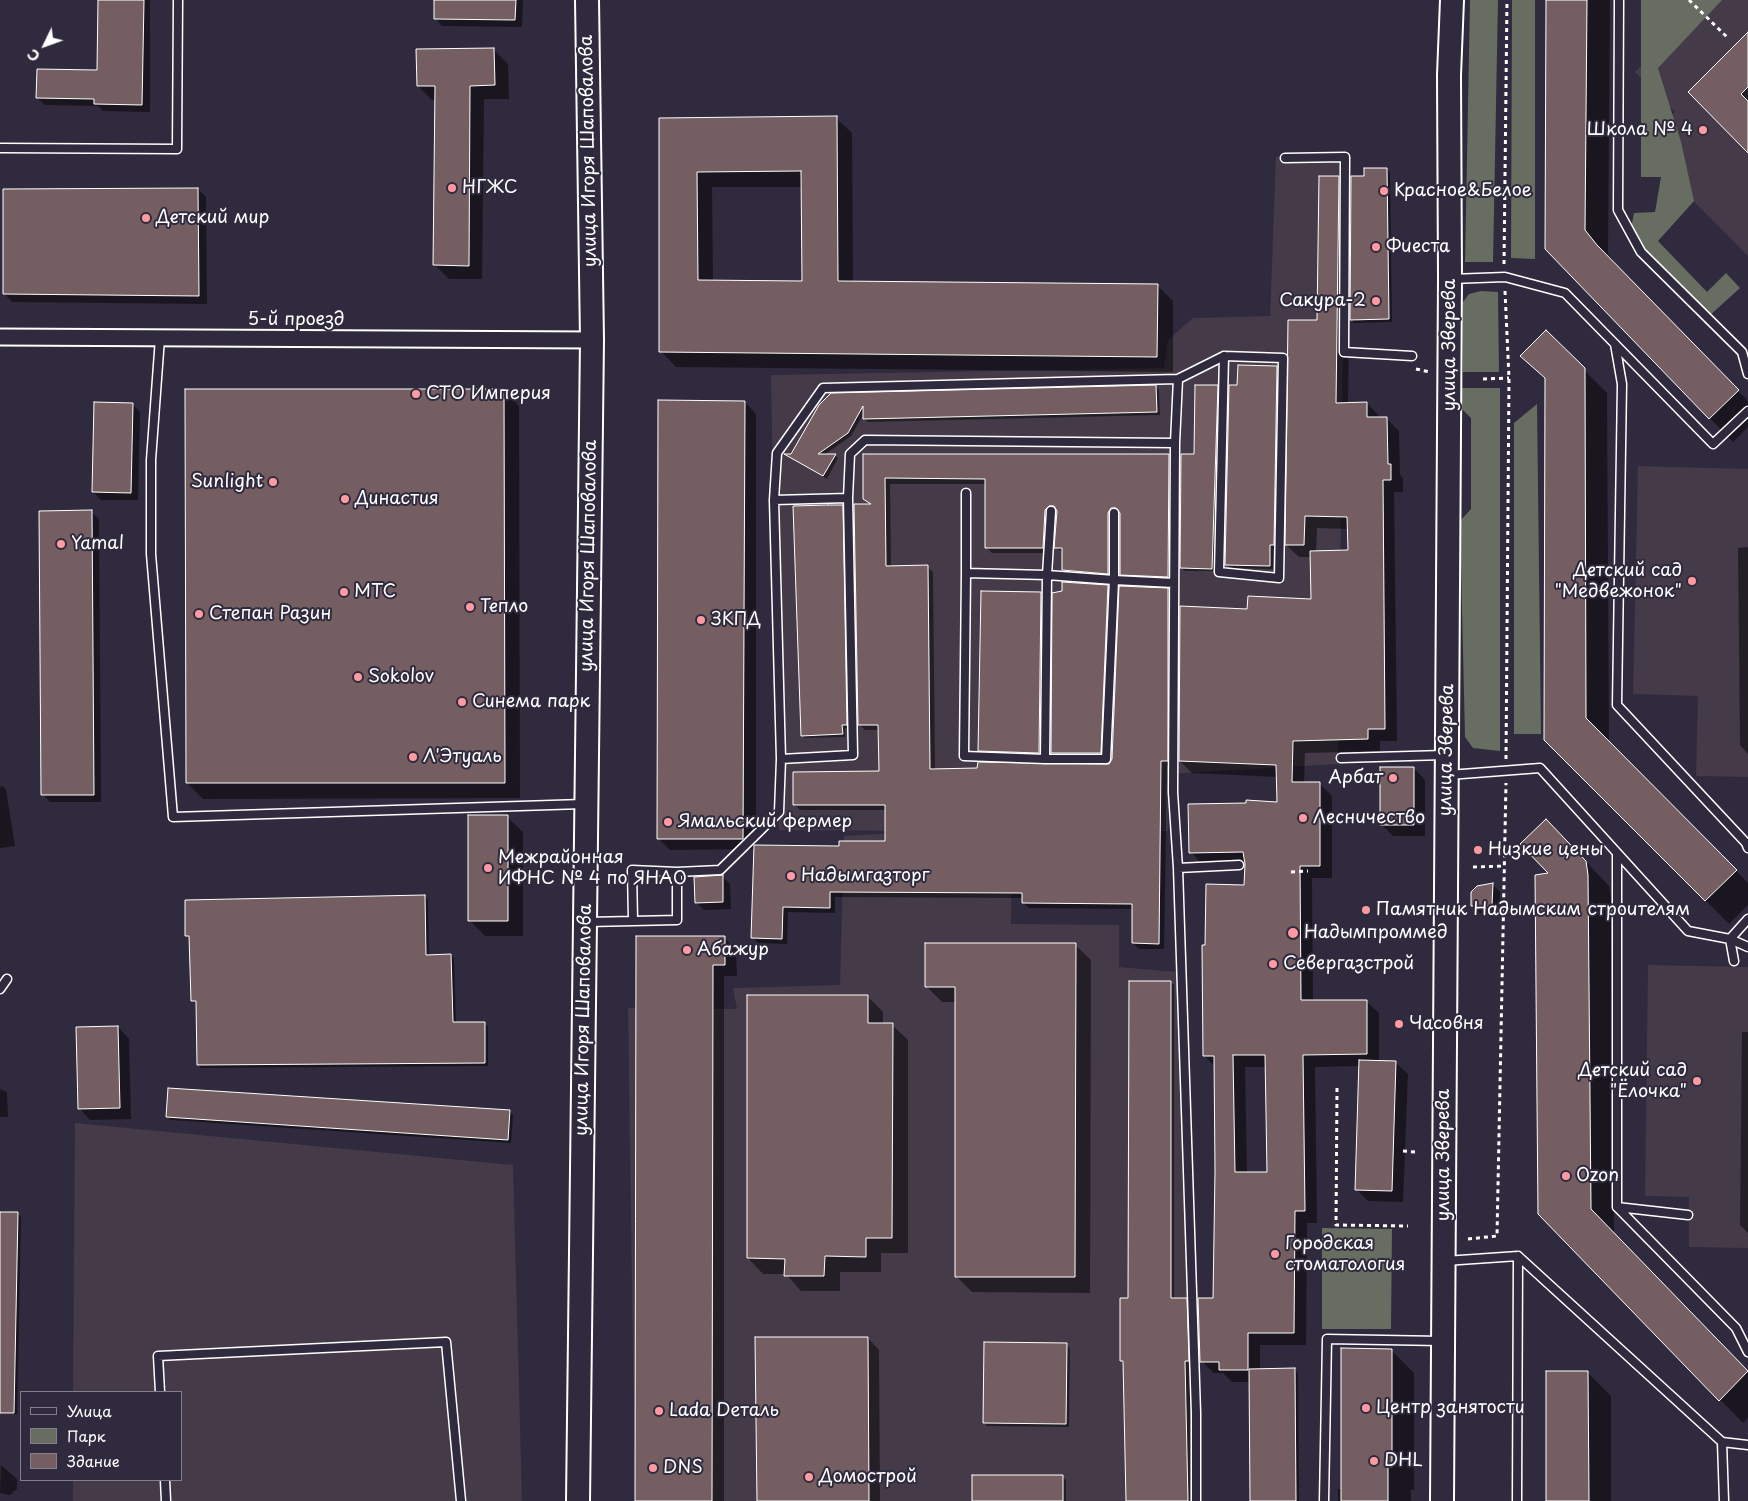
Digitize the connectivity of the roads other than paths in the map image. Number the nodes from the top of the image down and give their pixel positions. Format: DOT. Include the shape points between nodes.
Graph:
graph roads {
  1 [pos="178,0"];
  2 [pos="587,0"];
  3 [pos="1452,0"];
  4 [pos="1619,0"];
  5 [pos="0,148"];
  6 [pos="1285,158"];
  7 [pos="1450,278"];
  8 [pos="0,337"];
  9 [pos="160,338"];
  10 [pos="592,340"];
  11 [pos="1615,344"];
  12 [pos="1224,356"];
  13 [pos="1412,356"];
  14 [pos="1748,374"];
  15 [pos="1178,379"];
  16 [pos="1748,411"];
  17 [pos="1175,443"];
  18 [pos="966,493"];
  19 [pos="848,498"];
  20 [pos="774,500"];
  21 [pos="1051,512"];
  22 [pos="1114,513"];
  23 [pos="966,573"];
  24 [pos="1047,575"];
  25 [pos="1114,580"];
  26 [pos="1174,584"];
  27 [pos="1341,758"];
  28 [pos="781,759"];
  29 [pos="1045,759"];
  30 [pos="1447,765"];
  31 [pos="586,804"];
  32 [pos="1748,848"];
  33 [pos="1617,853"];
  34 [pos="1239,865"];
  35 [pos="1178,868"];
  36 [pos="677,872"];
  37 [pos="1748,919"];
  38 [pos="633,921"];
  39 [pos="585,922"];
  40 [pos="1730,939"];
  41 [pos="1748,947"];
  42 [pos="1734,961"];
  43 [pos="6,979"];
  44 [pos="0,989"];
  45 [pos="1617,1207"];
  46 [pos="1688,1214"];
  47 [pos="1518,1256"];
  48 [pos="1444,1261"];
  49 [pos="1443,1341"];
  50 [pos="1748,1352"];
  51 [pos="160,1391"];
  52 [pos="1722,1442"];
  53 [pos="1748,1445"];
  54 [pos="165,1481"];
  55 [pos="166,1501"];
  56 [pos="461,1501"];
  57 [pos="578,1501"];
  58 [pos="1196,1501"];
  59 [pos="1324,1501"];
  60 [pos="1442,1501"];
  61 [pos="1518,1501"];
  62 [pos="1724,1501"];
  1 -- 5 [label="lane" via="177,149"];
  2 -- 10 [label="street, улица Игоря Шаповалова"];
  3 -- 7 [label="street, улица Зверева"];
  4 -- 14 [label="lane" via="1618,210 1641,252 1742,352"];
  6 -- 13 [label="lane" via="1346,157 1344,352"];
  7 -- 11 [label="lane" via="1505,277 1565,293"];
  7 -- 30 [label="street, улица Зверева"];
  8 -- 9 [label="street, 5-й проезд"];
  9 -- 10 [label="street, 5-й проезд"];
  9 -- 31 [label="lane" via="151,460 151,554 173,816"];
  10 -- 31 [label="street, улица Игоря Шаповалова"];
  11 -- 16 [label="lane" via="1713,444"];
  11 -- 32 [label="lane" via="1622,384 1617,705"];
  12 -- 12 [label="lane" via="1219,572 1279,578 1283,358"];
  12 -- 15 [label="lane"];
  15 -- 17 [label="lane"];
  15 -- 20 [label="lane" via="823,388 777,453"];
  17 -- 19 [label="lane" via="865,440 850,454"];
  17 -- 26 [label="lane"];
  18 -- 23 [label="lane"];
  19 -- 20 [label="lane"];
  19 -- 28 [label="lane" via="853,755"];
  20 -- 28 [label="lane"];
  21 -- 24 [label="lane"];
  22 -- 25 [label="lane"];
  23 -- 24 [label="lane"];
  23 -- 29 [label="lane" via="964,756"];
  24 -- 25 [label="lane"];
  24 -- 29 [label="lane"];
  25 -- 26 [label="lane"];
  25 -- 29 [label="lane" via="1106,759"];
  26 -- 35 [label="lane" via="1173,792"];
  27 -- 30 [label="lane"];
  28 -- 36 [label="lane" via="779,812 720,870"];
  30 -- 33 [label="lane" via="1506,771 1540,768"];
  30 -- 48 [label="street, улица Зверева"];
  31 -- 39 [label="street, улица Игоря Шаповалова"];
  33 -- 40 [label="lane" via="1688,931"];
  33 -- 45 [label="lane"];
  34 -- 35 [label="lane"];
  35 -- 58 [label="lane" via="1196,1403"];
  36 -- 38 [label="lane" via="677,920"];
  36 -- 38 [label="lane" via="632,870"];
  37 -- 40 [label="lane"];
  38 -- 39 [label="lane"];
  39 -- 57 [label="street, улица Игоря Шаповалова"];
  40 -- 41 [label="lane"];
  40 -- 42 [label="lane"];
  43 -- 44 [label="lane"];
  45 -- 46 [label="lane"];
  45 -- 50 [label="lane" via="1736,1328"];
  47 -- 48 [label="lane"];
  47 -- 52 [label="lane"];
  47 -- 61 [label="lane"];
  48 -- 49 [label="street, улица Зверева"];
  49 -- 59 [label="lane" via="1327,1340"];
  49 -- 60 [label="street, улица Зверева"];
  51 -- 56 [label="lane" via="158,1356 446,1342"];
  52 -- 53 [label="lane"];
  52 -- 62 [label="lane"];
  54 -- 55 [label="lane"];
}
